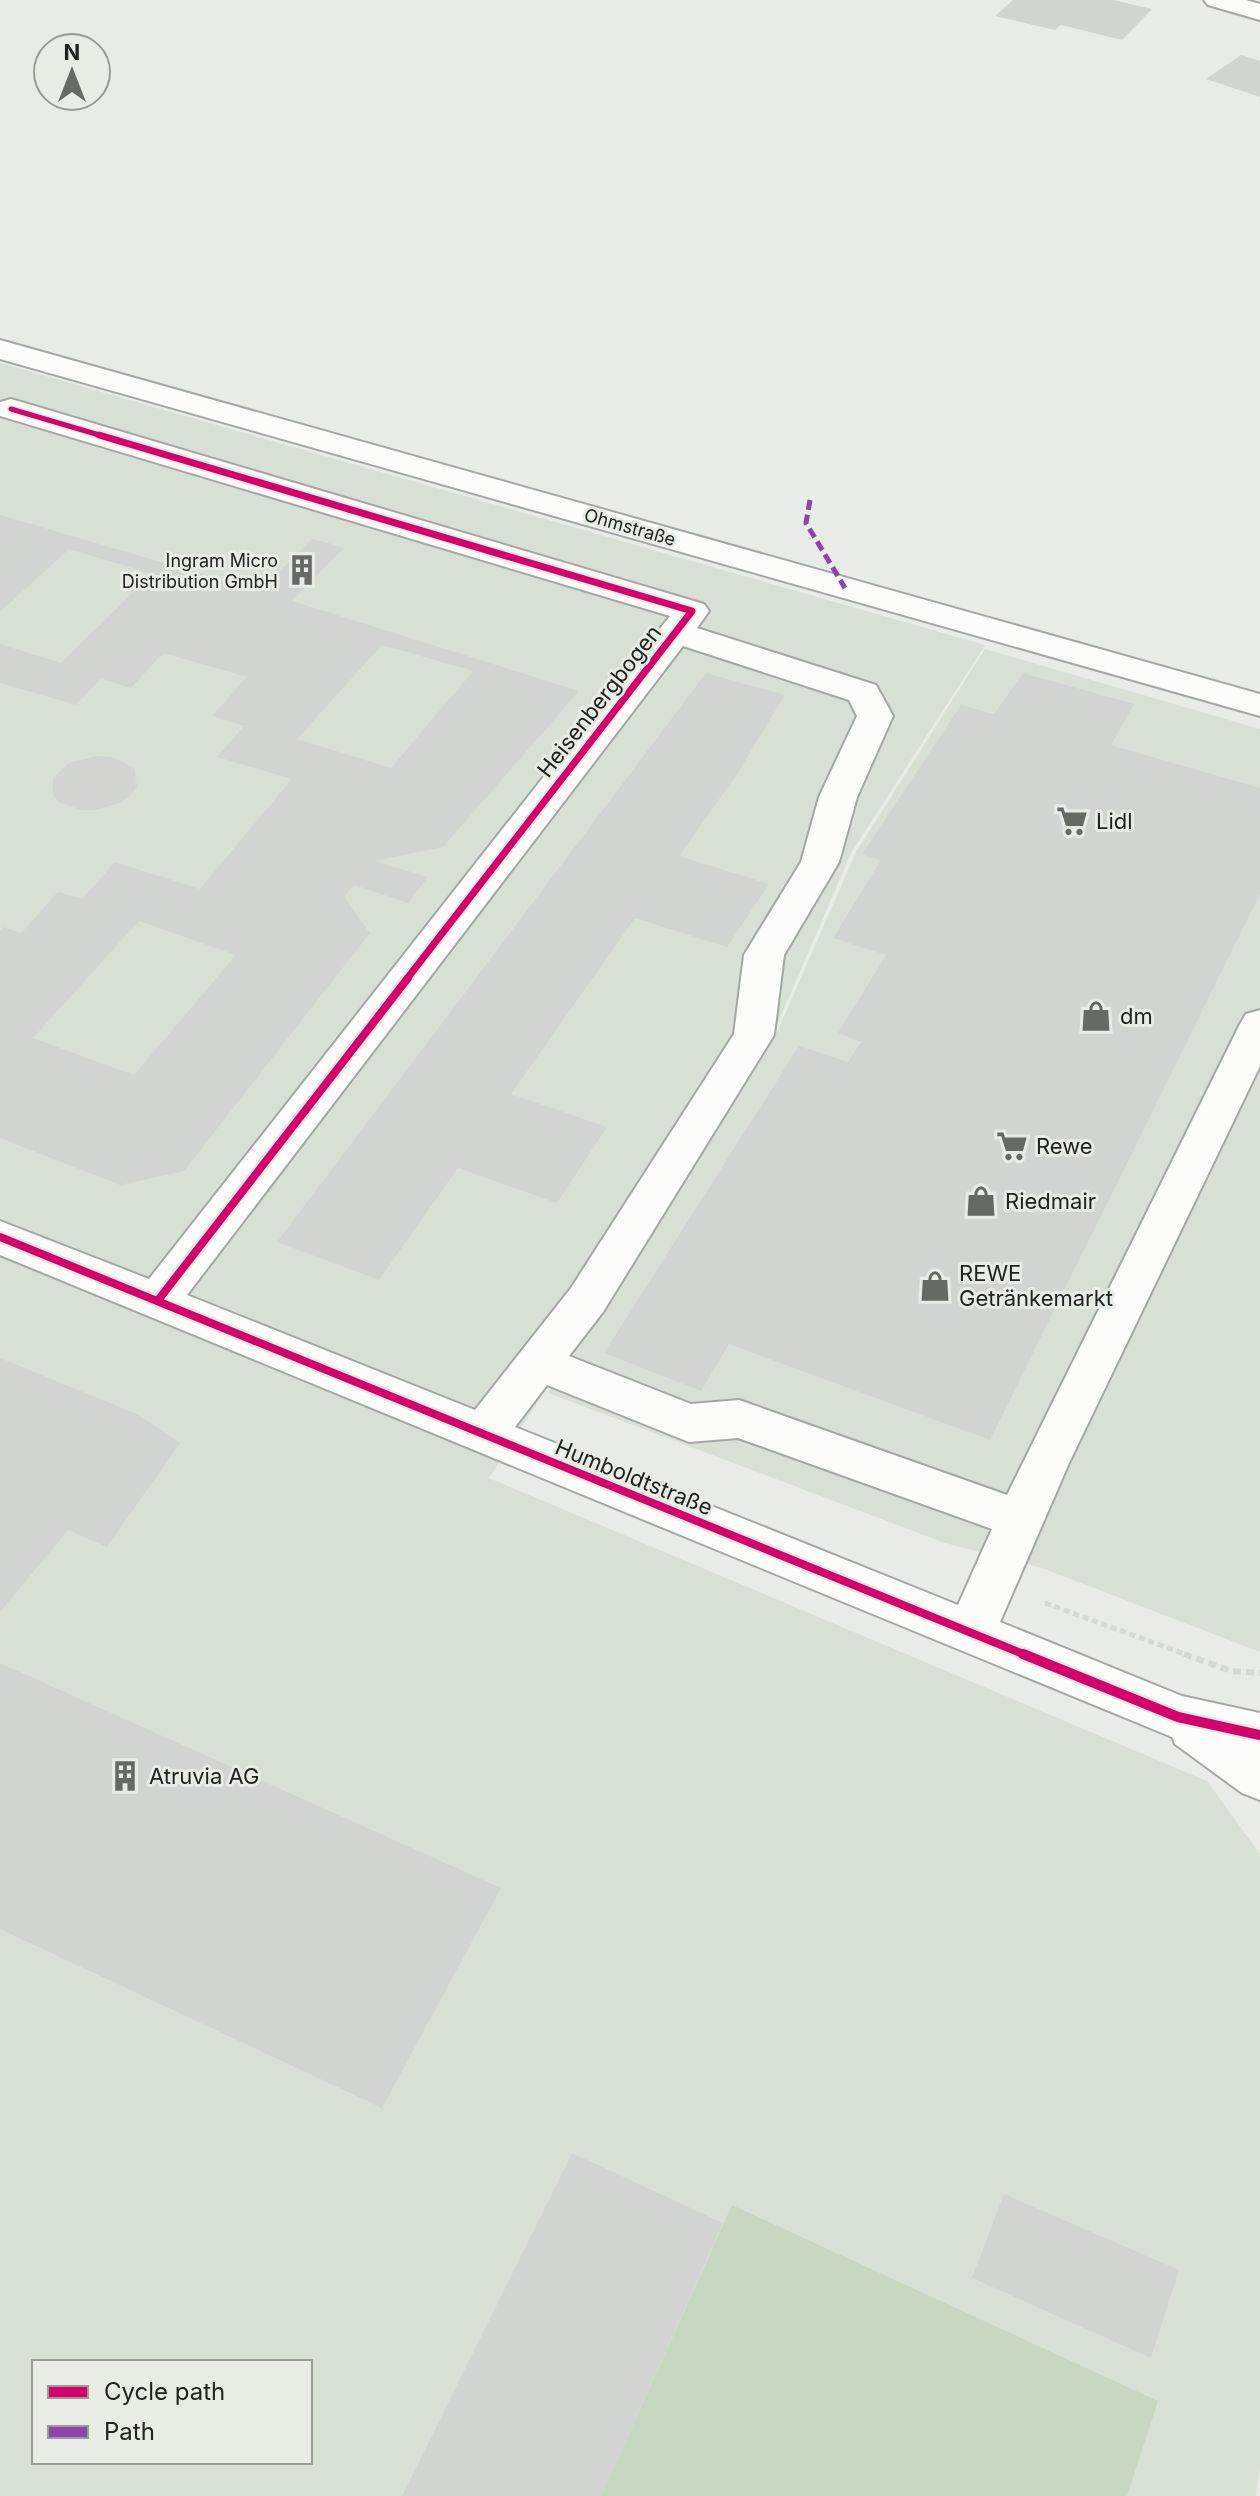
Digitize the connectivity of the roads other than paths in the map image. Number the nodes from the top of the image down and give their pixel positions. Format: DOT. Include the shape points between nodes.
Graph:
graph roads {
  1 [pos="1217,0"];
  2 [pos="1260,12"];
  3 [pos="0,349"];
  4 [pos="65,367"];
  5 [pos="6,414"];
  6 [pos="732,556"];
  7 [pos="683,622"];
  8 [pos="1260,705"];
  9 [pos="1260,1024"];
  10 [pos="0,1237"];
  11 [pos="159,1299"];
  12 [pos="541,1364"];
  13 [pos="483,1434"];
  14 [pos="1020,1519"];
  15 [pos="970,1633"];
  16 [pos="1260,1715"];
  17 [pos="1178,1717"];
  18 [pos="1260,1735"];
  19 [pos="1260,1777"];
  1 -- 2 [label="street"];
  3 -- 4 [label="street, Ohmstraße"];
  4 -- 5 [label="street"];
  4 -- 6 [label="street, Ohmstraße"];
  5 -- 7 [label="street, Heisenbergbogen"];
  6 -- 7 [label="street, Heisenbergbogen"];
  6 -- 8 [label="street, Ohmstraße"];
  7 -- 11 [label="street, Heisenbergbogen"];
  7 -- 12 [label="street" via="863,693 875,716 838,797 820,862 764,955 754,1035"];
  9 -- 14 [label="street"];
  10 -- 11 [label="street, Humboldtstraße"];
  11 -- 13 [label="street, Humboldtstraße"];
  12 -- 13 [label="street"];
  12 -- 14 [label="street" via="689,1423 739,1419"];
  13 -- 15 [label="street, Humboldtstraße"];
  14 -- 15 [label="street"];
  15 -- 17 [label="street, Humboldtstraße"];
  16 -- 17 [label="street, Humboldtstraße"];
  17 -- 18 [label="street, Humboldtstraße"];
  17 -- 19 [label="street, Humboldtstraße"];
}
